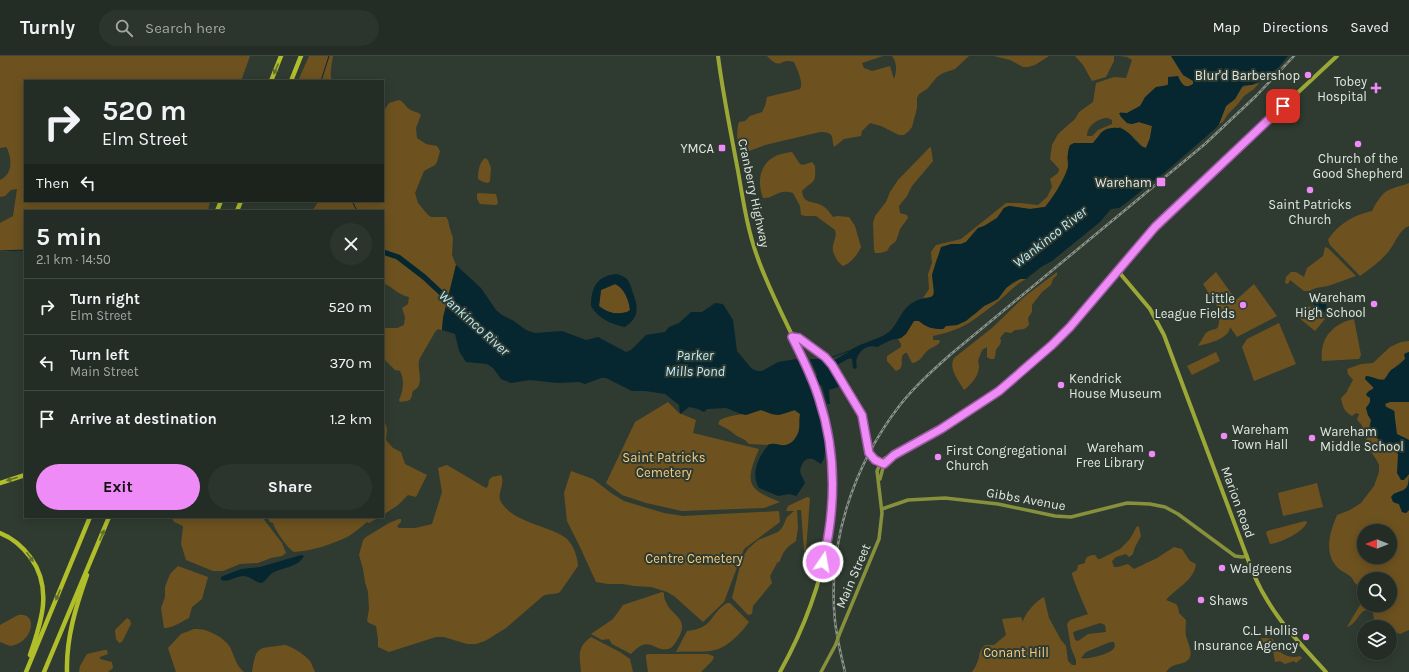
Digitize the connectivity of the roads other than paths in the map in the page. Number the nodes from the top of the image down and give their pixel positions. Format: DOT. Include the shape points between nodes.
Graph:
graph roads {
  1 [pos="281,56"];
  2 [pos="301,56"];
  3 [pos="718,56"];
  4 [pos="1337,56"];
  5 [pos="271,80"];
  6 [pos="291,80"];
  7 [pos="1118,271"];
  8 [pos="792,337"];
  9 [pos="882,462"];
  10 [pos="24,475"];
  11 [pos="0,484"];
  12 [pos="882,509"];
  13 [pos="90,518"];
  14 [pos="109,518"];
  15 [pos="0,533"];
  16 [pos="94,552"];
  17 [pos="1247,556"];
  18 [pos="25,672"];
  19 [pos="44,672"];
  20 [pos="67,672"];
  21 [pos="780,672"];
  22 [pos="821,672"];
  23 [pos="1326,672"];
  1 -- 5 [label="highway, one-way"];
  2 -- 6 [label="highway"];
  3 -- 8 [label="main road, Cranberry Highway" via="751,238"];
  4 -- 7 [label="main road" via="1170,212"];
  7 -- 9 [label="main road" via="1061,337 999,391 941,429"];
  7 -- 17 [label="main road, Marion Road" via="1150,309 1158,323"];
  8 -- 9 [label="main road" via="799,338 832,365 862,415 869,453 875,460"];
  8 -- 21 [label="main road, Cranberry Highway" via="812,380 826,420 832,453 833,486 831,522 818,584 806,619"];
  9 -- 12 [label="main road, Main Street" via="879,482"];
  10 -- 11 [label="highway, one-way"];
  12 -- 17 [label="main road, Gibbs Avenue" via="908,500 945,498 1071,517 1127,503 1150,504 1178,514 1235,556"];
  12 -- 22 [label="main road, Main Street, bridge" via="879,539 836,644"];
  13 -- 18 [label="highway, one-way"];
  16 -- 14 [label="highway, one-way"];
  15 -- 18 [label="highway, one-way" via="26,551 38,569 43,586 42,615"];
  16 -- 19 [label="highway"];
  16 -- 20 [label="highway" via="71,626"];
  17 -- 23 [label="main road, Marion Road" via="1264,596 1276,615"];
}
